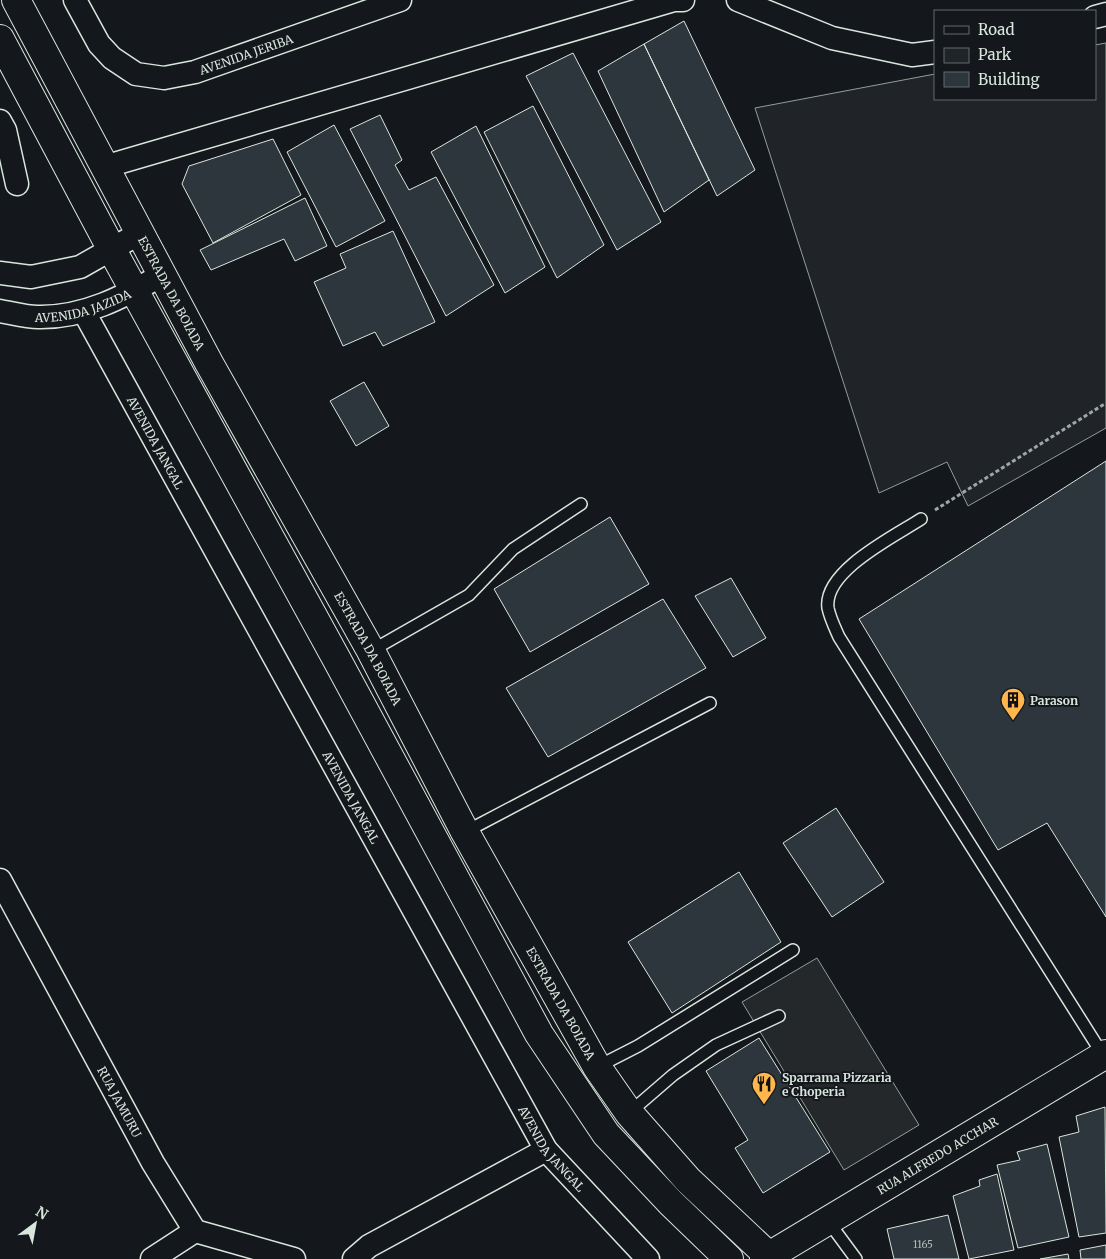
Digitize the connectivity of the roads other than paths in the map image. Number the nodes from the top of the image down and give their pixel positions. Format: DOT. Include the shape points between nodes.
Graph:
graph roads {
  1 [pos="16,0"];
  2 [pos="75,0"];
  3 [pos="400,0"];
  4 [pos="683,0"];
  5 [pos="738,0"];
  6 [pos="0,39"];
  7 [pos="934,52"];
  8 [pos="0,121"];
  9 [pos="104,167"];
  10 [pos="17,184"];
  11 [pos="140,233"];
  12 [pos="112,250"];
  13 [pos="0,273"];
  14 [pos="162,275"];
  15 [pos="134,291"];
  16 [pos="0,311"];
  17 [pos="84,312"];
  18 [pos="581,504"];
  19 [pos="921,519"];
  20 [pos="371,651"];
  21 [pos="710,703"];
  22 [pos="465,832"];
  23 [pos="0,880"];
  24 [pos="793,950"];
  25 [pos="779,1016"];
  26 [pos="1104,1054"];
  27 [pos="597,1067"];
  28 [pos="629,1113"];
  29 [pos="546,1150"];
  30 [pos="828,1221"];
  31 [pos="195,1231"];
  32 [pos="768,1258"];
  33 [pos="152,1259"];
  34 [pos="294,1259"];
  35 [pos="354,1259"];
  36 [pos="648,1259"];
  37 [pos="729,1259"];
  38 [pos="856,1259"];
  1 -- 9 [label="main road, ESTRADA DA BOIADA"];
  2 -- 3 [label="street, AVENIDA JERIBA" via="99,44 112,58 136,74 164,78 195,72"];
  4 -- 9 [label="street"];
  5 -- 7 [label="street" via="832,38 912,55"];
  6 -- 12 [label="main road"];
  8 -- 10 [label="street"];
  9 -- 11 [label="main road, ESTRADA DA BOIADA"];
  11 -- 12 [label="street"];
  11 -- 14 [label="main road, ESTRADA DA BOIADA"];
  12 -- 13 [label="street" via="80,267 32,277"];
  12 -- 15 [label="main road"];
  14 -- 15 [label="street, AVENIDA JAZIDA"];
  14 -- 20 [label="main road, ESTRADA DA BOIADA"];
  15 -- 17 [label="street, AVENIDA JAZIDA"];
  15 -- 37 [label="main road" via="539,1034 606,1134"];
  16 -- 17 [label="street, AVENIDA JAZIDA" via="38,318"];
  17 -- 29 [label="street, AVENIDA JANGAL"];
  18 -- 20 [label="lane" via="513,549 469,595"];
  19 -- 26 [label="lane" via="852,564 829,594 828,608 839,637"];
  20 -- 22 [label="main road, ESTRADA DA BOIADA"];
  21 -- 22 [label="lane"];
  22 -- 27 [label="main road, ESTRADA DA BOIADA"];
  23 -- 31 [label="street, RUA JAMURU" via="153,1163"];
  24 -- 27 [label="lane" via="638,1046"];
  25 -- 28 [label="lane" via="716,1046 673,1075"];
  26 -- 30 [label="main road, RUA ALFREDO ACCHAR"];
  27 -- 28 [label="main road, ESTRADA DA BOIADA"];
  28 -- 32 [label="main road, ESTRADA DA BOIADA" via="688,1180"];
  29 -- 35 [label="street" via="369,1246"];
  29 -- 36 [label="street, AVENIDA JANGAL"];
  30 -- 32 [label="main road, RUA ALFREDO ACCHAR"];
  30 -- 38 [label="lane"];
  31 -- 33 [label="street"];
  31 -- 34 [label="street"];
}
